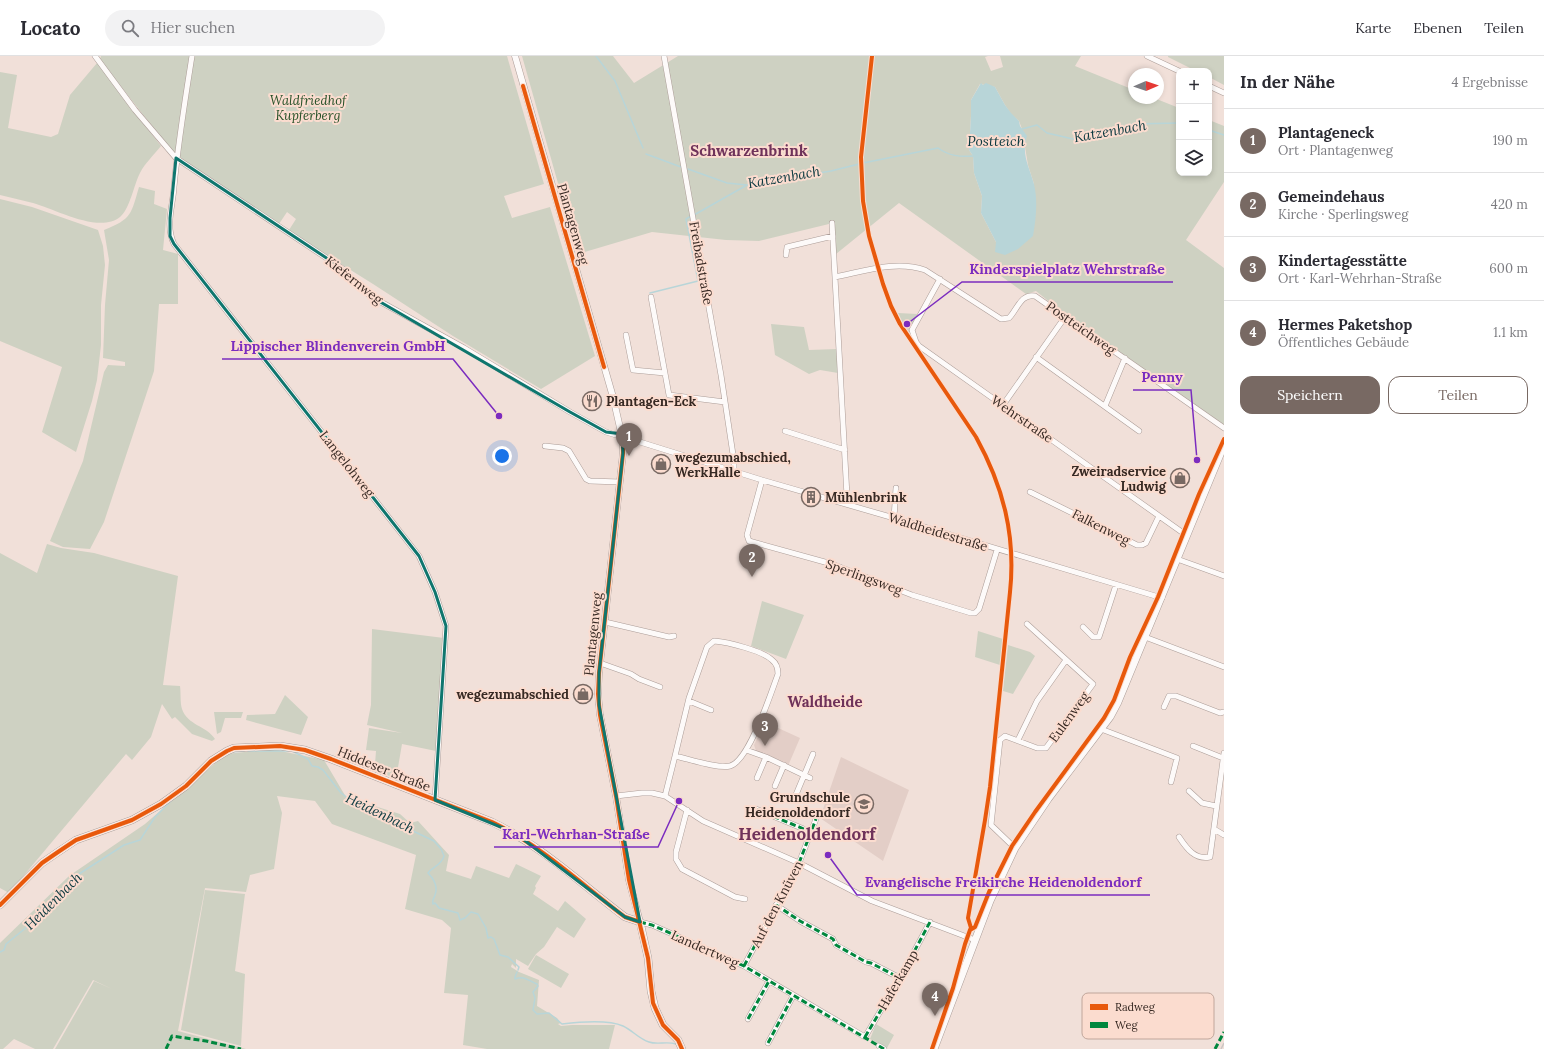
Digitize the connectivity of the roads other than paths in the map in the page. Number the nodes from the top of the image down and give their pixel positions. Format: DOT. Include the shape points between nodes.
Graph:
graph roads {
  1 [pos="94,56"];
  2 [pos="192,56"];
  3 [pos="515,56"];
  4 [pos="664,56"];
  5 [pos="1147,56"];
  6 [pos="1176,70"];
  7 [pos="1212,87"];
  8 [pos="1224,93"];
  9 [pos="176,158"];
  10 [pos="832,223"];
  11 [pos="832,236"];
  12 [pos="786,255"];
  13 [pos="835,277"];
  14 [pos="940,279"];
  15 [pos="651,297"];
  16 [pos="1064,317"];
  17 [pos="626,336"];
  18 [pos="1036,357"];
  19 [pos="1125,358"];
  20 [pos="666,373"];
  21 [pos="725,402"];
  22 [pos="1004,405"];
  23 [pos="1105,406"];
  24 [pos="1224,428"];
  25 [pos="785,431"];
  26 [pos="1139,431"];
  27 [pos="622,438"];
  28 [pos="1224,445"];
  29 [pos="544,446"];
  30 [pos="845,450"];
  31 [pos="734,470"];
  32 [pos="762,480"];
  33 [pos="620,482"];
  34 [pos="896,488"];
  35 [pos="1030,492"];
  36 [pos="846,504"];
  37 [pos="1159,516"];
  38 [pos="894,518"];
  39 [pos="1186,535"];
  40 [pos="997,550"];
  41 [pos="1177,559"];
  42 [pos="1224,576"];
  43 [pos="1116,585"];
  44 [pos="1162,598"];
  45 [pos="605,622"];
  46 [pos="1027,624"];
  47 [pos="1083,628"];
  48 [pos="674,636"];
  49 [pos="1145,637"];
  50 [pos="1066,660"];
  51 [pos="600,663"];
  52 [pos="1224,667"];
  53 [pos="660,687"];
  54 [pos="688,701"];
  55 [pos="1164,707"];
  56 [pos="711,710"];
  57 [pos="1224,712"];
  58 [pos="1101,729"];
  59 [pos="1018,740"];
  60 [pos="1193,746"];
  61 [pos="746,750"];
  62 [pos="813,754"];
  63 [pos="1224,755"];
  64 [pos="675,756"];
  65 [pos="766,757"];
  66 [pos="784,765"];
  67 [pos="1223,768"];
  68 [pos="804,774"];
  69 [pos="757,778"];
  70 [pos="810,778"];
  71 [pos="1171,782"];
  72 [pos="775,786"];
  73 [pos="1189,791"];
  74 [pos="616,796"];
  75 [pos="665,796"];
  76 [pos="794,797"];
  77 [pos="435,800"];
  78 [pos="1216,806"];
  79 [pos="748,808"];
  80 [pos="687,810"];
  81 [pos="816,818"];
  82 [pos="1214,830"];
  83 [pos="811,832"];
  84 [pos="1224,835"];
  85 [pos="1179,837"];
  86 [pos="1015,848"];
  87 [pos="799,863"];
  88 [pos="745,898"];
  89 [pos="0,905"];
  90 [pos="776,906"];
  91 [pos="640,922"];
  92 [pos="930,922"];
  93 [pos="975,940"];
  94 [pos="744,966"];
  95 [pos="900,978"];
  96 [pos="769,981"];
  97 [pos="794,996"];
  98 [pos="748,1019"];
  99 [pos="865,1038"];
  100 [pos="768,1043"];
  101 [pos="682,1047"];
  102 [pos="934,1049"];
  1 -- 9 [label="street, Kiefernweg"];
  2 -- 9 [label="street, Langelohweg"];
  3 -- 27 [label="street, Plantagenweg"];
  4 -- 21 [label="street, Freibadstraße"];
  5 -- 6 [label="street"];
  7 -- 8 [label="street"];
  9 -- 27 [label="street, Kiefernweg" via="343,269 370,296 606,432"];
  9 -- 77 [label="street, Langelohweg" via="170,218 170,236 174,244 419,556 435,592 446,626"];
  10 -- 11 [label="street"];
  11 -- 12 [label="street" via="788,247"];
  11 -- 13 [label="street"];
  13 -- 14 [label="street" via="904,265 925,270"];
  13 -- 30 [label="street"];
  14 -- 16 [label="street, Postteichweg" via="1001,320 1009,318 1024,298 1032,295"];
  14 -- 22 [label="street, Wehrstraße" via="912,330 916,342"];
  15 -- 20 [label="street"];
  16 -- 18 [label="street"];
  16 -- 19 [label="street, Postteichweg"];
  17 -- 20 [label="street" via="633,370"];
  18 -- 22 [label="street"];
  18 -- 23 [label="street"];
  19 -- 23 [label="street"];
  19 -- 24 [label="street, Postteichweg"];
  20 -- 21 [label="street" via="669,395"];
  21 -- 31 [label="street, Freibadstraße"];
  22 -- 37 [label="street, Wehrstraße"];
  23 -- 26 [label="street"];
  25 -- 30 [label="street"];
  27 -- 31 [label="street, Waldheidestraße"];
  27 -- 33 [label="street, Plantagenweg"];
  28 -- 39 [label="main road"];
  29 -- 33 [label="street" via="569,451 586,479 590,481"];
  30 -- 36 [label="street"];
  31 -- 32 [label="street, Waldheidestraße"];
  32 -- 36 [label="street, Waldheidestraße"];
  32 -- 40 [label="street, Sperlingsweg" via="747,535 749,541 832,564 912,595 971,613 979,609"];
  33 -- 45 [label="street, Plantagenweg"];
  34 -- 38 [label="street"];
  35 -- 37 [label="street, Falkenweg" via="1137,545 1146,543"];
  36 -- 38 [label="street, Waldheidestraße"];
  37 -- 39 [label="street, Wehrstraße"];
  38 -- 40 [label="street, Waldheidestraße"];
  39 -- 41 [label="main road"];
  40 -- 43 [label="street, Waldheidestraße"];
  41 -- 42 [label="street"];
  41 -- 44 [label="main road"];
  43 -- 44 [label="street, Waldheidestraße"];
  43 -- 47 [label="street" via="1099,637 1093,637"];
  44 -- 49 [label="main road"];
  45 -- 48 [label="street, Plantagenweg"];
  45 -- 51 [label="street, Plantagenweg"];
  46 -- 50 [label="street"];
  49 -- 52 [label="street"];
  49 -- 58 [label="main road" via="1118,702"];
  50 -- 59 [label="street" via="1037,701"];
  50 -- 59 [label="street, Eulenweg" via="1093,684 1046,748 1036,748"];
  51 -- 53 [label="street"];
  51 -- 74 [label="street, Plantagenweg" via="600,715"];
  54 -- 56 [label="street"];
  54 -- 61 [label="street" via="707,647 714,641 748,649 773,660 778,674 758,728"];
  54 -- 64 [label="street"];
  55 -- 57 [label="street" via="1169,696 1176,696"];
  58 -- 71 [label="street" via="1177,758"];
  58 -- 86 [label="main road"];
  59 -- 86 [label="street, Eulenweg" via="1005,736 1000,740 991,821"];
  60 -- 63 [label="street"];
  61 -- 64 [label="street" via="735,764 725,767"];
  61 -- 65 [label="street"];
  62 -- 68 [label="street"];
  63 -- 67 [label="street"];
  64 -- 75 [label="street"];
  65 -- 66 [label="street"];
  65 -- 69 [label="street"];
  66 -- 68 [label="street"];
  66 -- 72 [label="street"];
  67 -- 78 [label="street"];
  68 -- 70 [label="street"];
  68 -- 76 [label="street"];
  73 -- 78 [label="street" via="1202,804"];
  74 -- 75 [label="street" via="652,793"];
  74 -- 91 [label="street, Plantagenweg" via="628,874"];
  75 -- 80 [label="street"];
  77 -- 89 [label="main road, Hiddeser Straße" via="305,750 274,746 234,748 214,758 186,786 161,804 132,820 76,840 58,852 42,863"];
  77 -- 91 [label="main road, Hiddeser Straße" via="515,833 625,917"];
  78 -- 82 [label="street"];
  79 -- 83 [label="street"];
  80 -- 87 [label="street" via="703,821"];
  80 -- 88 [label="street" via="676,860 682,869 735,897"];
  81 -- 83 [label="street, Auf den Knüven"];
  82 -- 84 [label="street"];
  82 -- 85 [label="street" via="1210,857 1206,858 1194,855"];
  83 -- 87 [label="street, Auf den Knüven"];
  86 -- 93 [label="main road"];
  87 -- 90 [label="street, Auf den Knüven"];
  87 -- 92 [label="street" via="872,901"];
  90 -- 94 [label="street, Auf den Knüven"];
  90 -- 95 [label="street" via="833,939 836,945"];
  91 -- 94 [label="street, Landertweg"];
  91 -- 101 [label="main road" via="655,1008 663,1025"];
  92 -- 93 [label="street"];
  92 -- 95 [label="street, Haferkamp"];
  93 -- 102 [label="main road"];
  94 -- 96 [label="street, Landertweg"];
  95 -- 99 [label="street, Haferkamp"];
  96 -- 97 [label="street, Landertweg"];
  96 -- 98 [label="street"];
  97 -- 99 [label="street, Landertweg"];
  97 -- 100 [label="street"];
}
